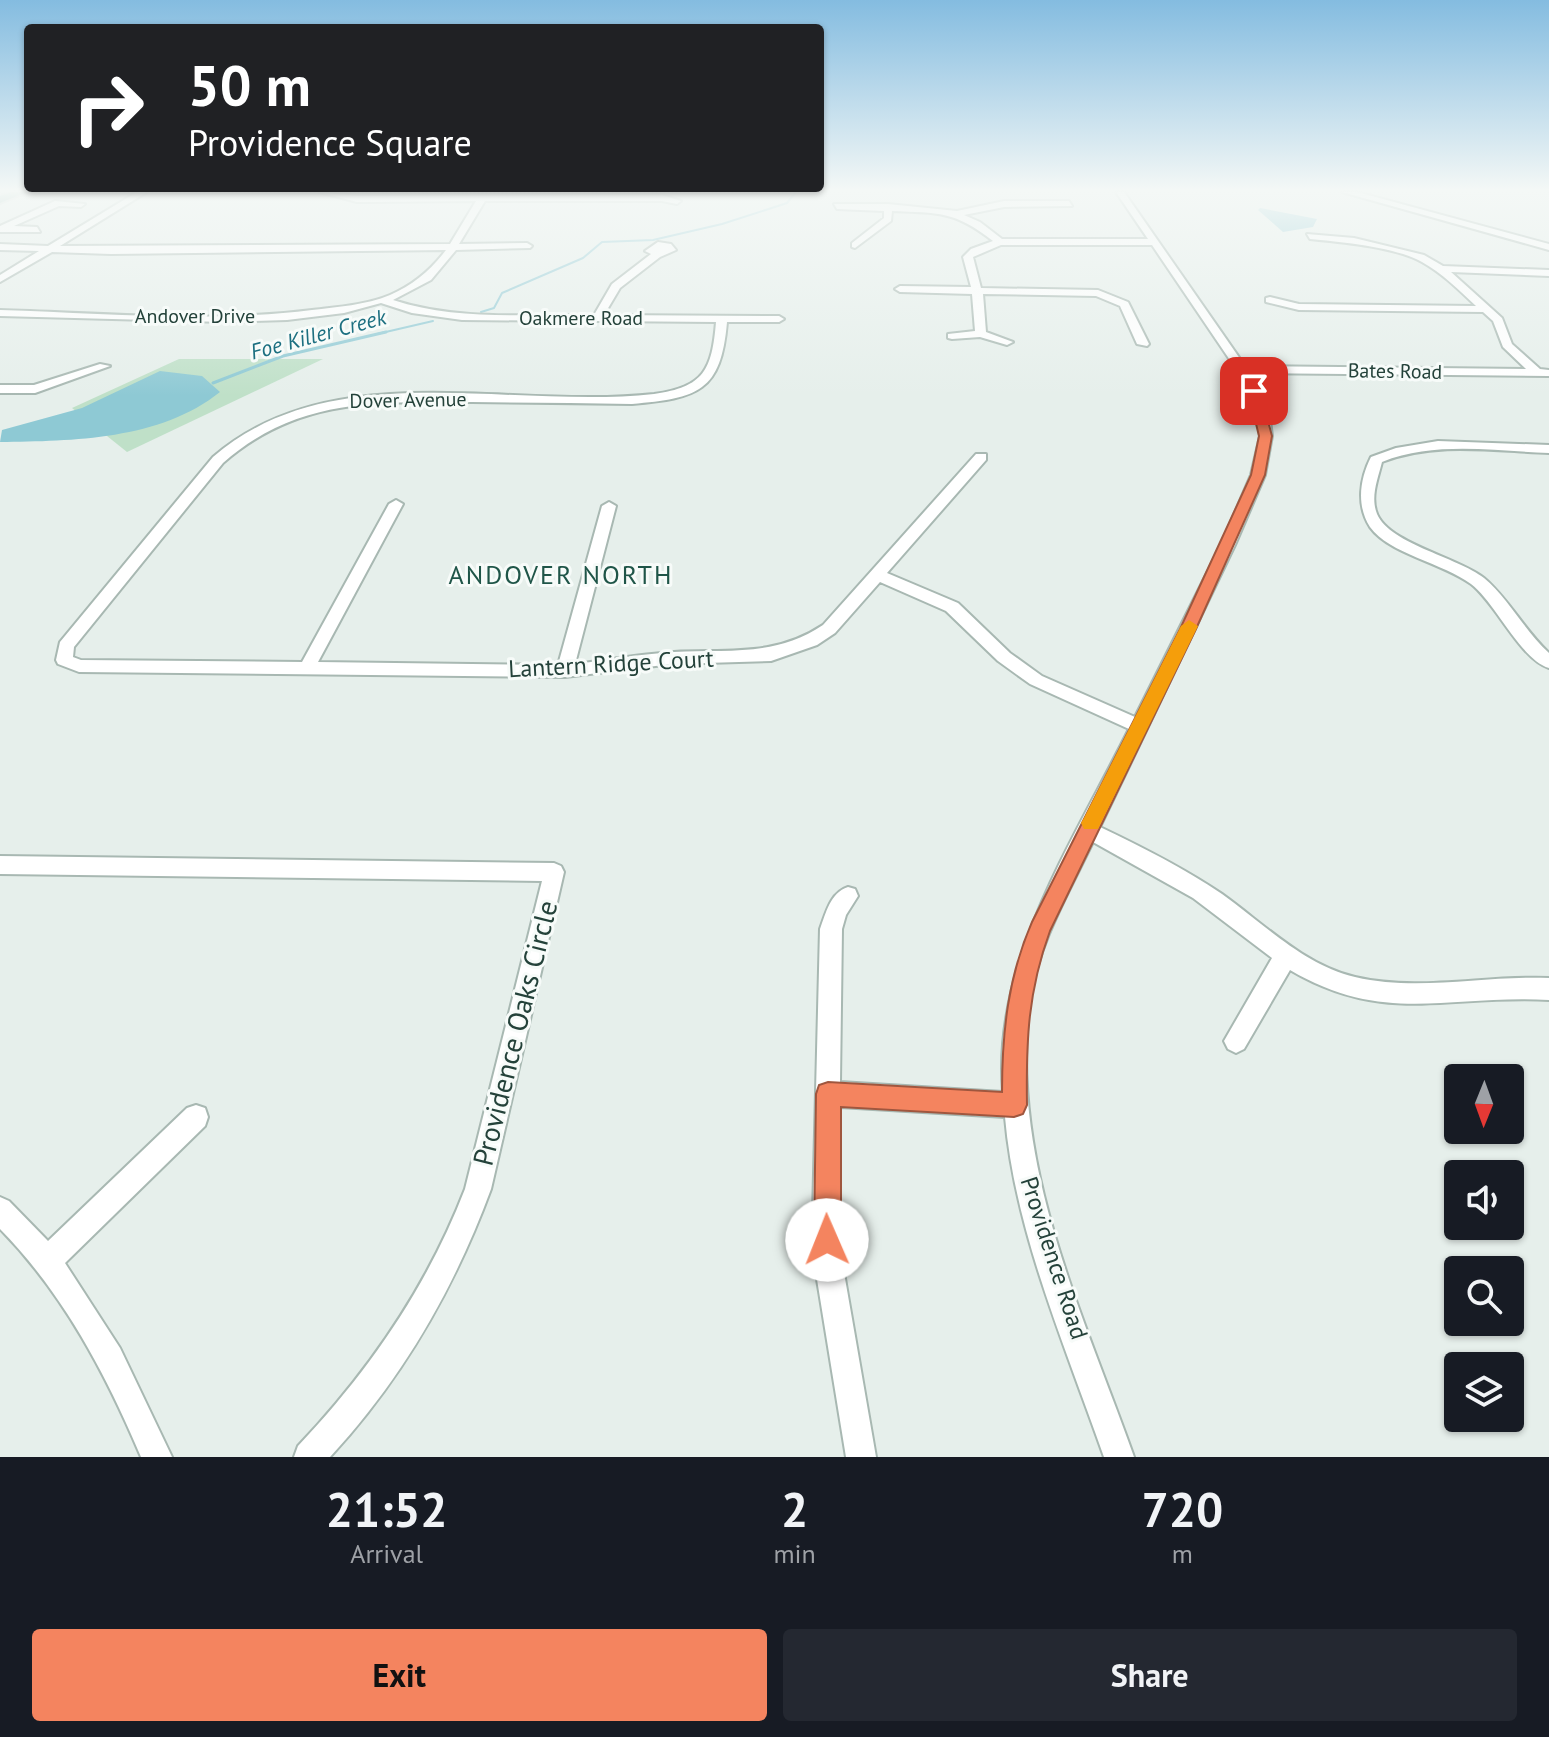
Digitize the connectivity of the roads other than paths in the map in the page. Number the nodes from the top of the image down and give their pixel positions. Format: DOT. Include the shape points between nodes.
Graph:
graph roads {
  1 [pos="32,260"];
  2 [pos="441,260"];
  3 [pos="650,260"];
  4 [pos="969,260"];
  5 [pos="1166,260"];
  6 [pos="1426,260"];
  7 [pos="1441,269"];
  8 [pos="1549,273"];
  9 [pos="0,279"];
  10 [pos="900,289"];
  11 [pos="976,290"];
  12 [pos="1270,300"];
  13 [pos="384,301"];
  14 [pos="1487,309"];
  15 [pos="0,313"];
  16 [pos="597,318"];
  17 [pos="722,319"];
  18 [pos="779,319"];
  19 [pos="981,334"];
  20 [pos="952,336"];
  21 [pos="1007,342"];
  22 [pos="1143,344"];
  23 [pos="104,366"];
  24 [pos="1242,369"];
  25 [pos="1542,373"];
  26 [pos="1549,384"];
  27 [pos="0,389"];
  28 [pos="1549,449"];
  29 [pos="981,457"];
  30 [pos="396,504"];
  31 [pos="609,506"];
  32 [pos="878,575"];
  33 [pos="64,660"];
  34 [pos="1549,662"];
  35 [pos="307,668"];
  36 [pos="565,671"];
  37 [pos="1139,726"];
  38 [pos="1088,830"];
  39 [pos="0,865"];
  40 [pos="848,896"];
  41 [pos="1286,956"];
  42 [pos="1549,989"];
  43 [pos="1236,1041"];
  44 [pos="828,1094"];
  45 [pos="1014,1105"];
  46 [pos="196,1117"];
  47 [pos="0,1210"];
  48 [pos="46,1262"];
  49 [pos="157,1457"];
  50 [pos="309,1457"];
  51 [pos="861,1457"];
  52 [pos="1119,1457"];
  1 -- 9 [label="street"];
  2 -- 13 [label="street, Andover Drive" via="427,278"];
  3 -- 16 [label="street" via="616,286"];
  4 -- 11 [label="street"];
  5 -- 24 [label="street, Providence Road"];
  6 -- 7 [label="street"];
  7 -- 8 [label="street"];
  7 -- 14 [label="street"];
  10 -- 11 [label="street"];
  11 -- 19 [label="street"];
  11 -- 22 [label="street" via="1109,295 1127,309"];
  12 -- 14 [label="street" via="1299,307"];
  13 -- 15 [label="street, Andover Drive" via="293,317"];
  13 -- 16 [label="street, Oakmere Road" via="447,316"];
  14 -- 25 [label="street" via="1501,324 1510,349"];
  16 -- 17 [label="street, Oakmere Road"];
  17 -- 18 [label="street, Oakmere Road"];
  17 -- 33 [label="street, Dover Avenue" via="713,370 696,385 669,396 370,398 322,406 258,430 218,460 66,646"];
  19 -- 20 [label="street"];
  19 -- 21 [label="street"];
  23 -- 27 [label="street" via="35,389"];
  24 -- 25 [label="street, Bates Road"];
  24 -- 37 [label="street, Providence Road" via="1263,413 1263,459 1228,545"];
  25 -- 26 [label="street"];
  28 -- 34 [label="street" via="1417,447 1376,460 1366,485 1366,510 1372,522 1390,537 1476,580"];
  29 -- 32 [label="street, Lantern Ridge Court"];
  30 -- 35 [label="street"];
  31 -- 36 [label="street"];
  32 -- 36 [label="street, Lantern Ridge Court" via="829,629 789,651 756,658 672,658"];
  32 -- 37 [label="street" via="952,607 1036,680"];
  33 -- 35 [label="street, Lantern Ridge Court" via="79,666"];
  35 -- 36 [label="street, Lantern Ridge Court"];
  37 -- 38 [label="street, Providence Road"];
  38 -- 41 [label="street" via="1185,880"];
  38 -- 45 [label="street, Providence Road" via="1026,967 1014,1030"];
  39 -- 50 [label="street, Providence Oaks Circle" via="554,872 478,1189 462,1233 415,1323 378,1377"];
  40 -- 44 [label="street" via="831,929"];
  41 -- 42 [label="street" via="1334,981 1381,993"];
  41 -- 43 [label="street"];
  44 -- 45 [label="street"];
  44 -- 51 [label="street" via="829,1267"];
  45 -- 52 [label="street, Providence Road" via="1036,1219"];
  46 -- 48 [label="street"];
  47 -- 48 [label="street"];
  48 -- 49 [label="street" via="68,1290"];
}
